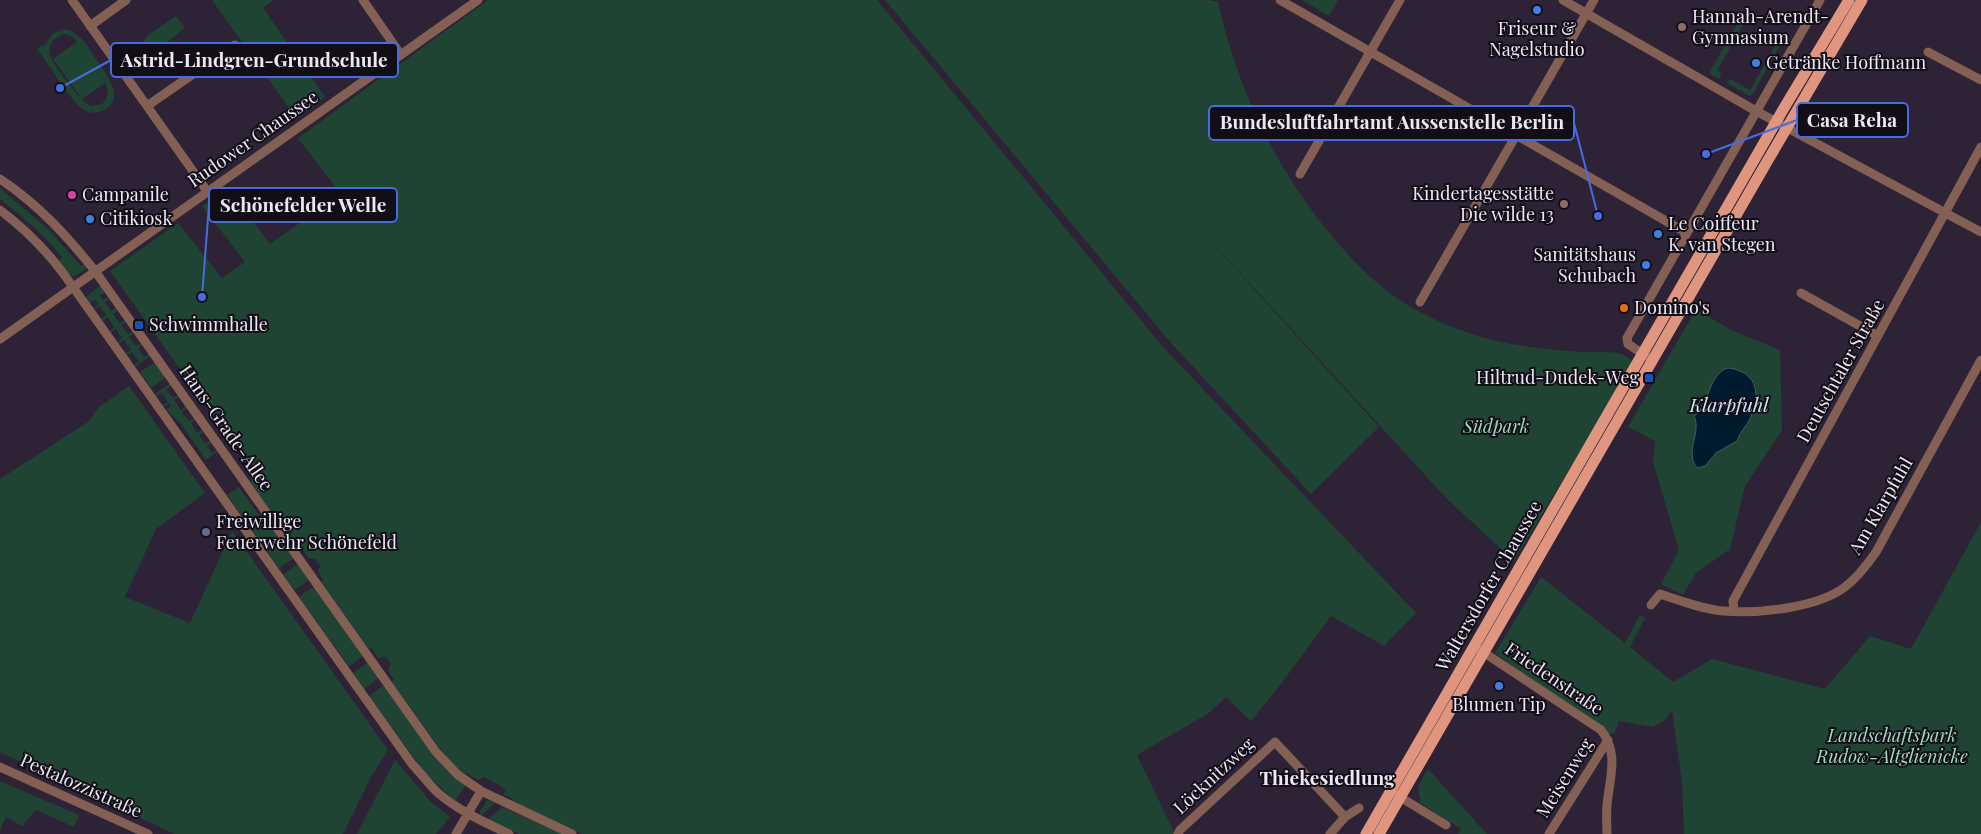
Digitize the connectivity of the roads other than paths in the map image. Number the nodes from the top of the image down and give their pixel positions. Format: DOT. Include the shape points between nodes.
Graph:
graph roads {
  1 [pos="72,0"];
  2 [pos="126,0"];
  3 [pos="363,0"];
  4 [pos="478,0"];
  5 [pos="1280,0"];
  6 [pos="1400,0"];
  7 [pos="1563,0"];
  8 [pos="1594,0"];
  9 [pos="1820,0"];
  10 [pos="1849,0"];
  11 [pos="1862,0"];
  12 [pos="1586,13"];
  13 [pos="90,26"];
  14 [pos="235,45"];
  15 [pos="1370,51"];
  16 [pos="1928,52"];
  17 [pos="402,55"];
  18 [pos="1981,80"];
  19 [pos="147,106"];
  20 [pos="1756,112"];
  21 [pos="1776,122"];
  22 [pos="1787,128"];
  23 [pos="1516,136"];
  24 [pos="1981,147"];
  25 [pos="1300,174"];
  26 [pos="0,179"];
  27 [pos="207,191"];
  28 [pos="0,210"];
  29 [pos="1946,212"];
  30 [pos="1981,232"];
  31 [pos="1687,233"];
  32 [pos="95,271"];
  33 [pos="73,287"];
  34 [pos="1801,294"];
  35 [pos="1420,302"];
  36 [pos="1878,336"];
  37 [pos="0,339"];
  38 [pos="1648,357"];
  39 [pos="1981,360"];
  40 [pos="1651,605"];
  41 [pos="1734,611"];
  42 [pos="1479,650"];
  43 [pos="1608,740"];
  44 [pos="0,767"];
  45 [pos="481,791"];
  46 [pos="1395,794"];
  47 [pos="1359,808"];
  48 [pos="468,815"];
  49 [pos="1345,817"];
  50 [pos="1446,826"];
  51 [pos="148,834"];
  52 [pos="456,834"];
  53 [pos="509,834"];
  54 [pos="572,834"];
  55 [pos="1178,834"];
  56 [pos="1330,834"];
  57 [pos="1366,834"];
  58 [pos="1379,834"];
  59 [pos="1550,834"];
  60 [pos="1607,834"];
  1 -- 13 [label="street"];
  2 -- 13 [label="street"];
  3 -- 17 [label="street"];
  4 -- 17 [label="street, Rudower Chaussee"];
  5 -- 15 [label="street"];
  6 -- 15 [label="street"];
  7 -- 12 [label="street"];
  8 -- 12 [label="street"];
  9 -- 20 [label="street"];
  10 -- 21 [label="main road, Waltersdorfer Chaussee"];
  11 -- 22 [label="main road, Waltersdorfer Chaussee"];
  12 -- 20 [label="street"];
  12 -- 23 [label="street"];
  13 -- 19 [label="street"];
  14 -- 19 [label="street"];
  15 -- 23 [label="street"];
  15 -- 25 [label="street"];
  16 -- 18 [label="street"];
  17 -- 27 [label="street, Rudower Chaussee"];
  19 -- 27 [label="street"];
  20 -- 21 [label="street"];
  20 -- 31 [label="street"];
  21 -- 22 [label="street"];
  21 -- 38 [label="main road, Waltersdorfer Chaussee"];
  22 -- 29 [label="street"];
  22 -- 38 [label="main road, Waltersdorfer Chaussee"];
  23 -- 31 [label="street"];
  23 -- 35 [label="street"];
  24 -- 29 [label="street, Deutschtaler Straße"];
  26 -- 32 [label="street, Hans-Grade-Allee" via="52,219"];
  27 -- 32 [label="street, Rudower Chaussee"];
  28 -- 33 [label="street" via="51,257"];
  29 -- 30 [label="street"];
  29 -- 36 [label="street, Deutschtaler Straße"];
  31 -- 38 [label="street" via="1627,338 1628,344"];
  32 -- 33 [label="street, Rudower Chaussee"];
  32 -- 45 [label="street, Hans-Grade-Allee" via="436,752 458,775"];
  33 -- 37 [label="street, Rudower Chaussee"];
  33 -- 48 [label="street" via="412,764 437,792"];
  34 -- 36 [label="street"];
  36 -- 41 [label="street, Deutschtaler Straße" via="1733,601"];
  38 -- 42 [label="main road, Waltersdorfer Chaussee"];
  39 -- 41 [label="street, Am Klarpfuhl" via="1864,569 1845,587 1822,599 1796,607"];
  40 -- 41 [label="street, Am Klarpfuhl" via="1660,594 1696,606"];
  42 -- 43 [label="street, Friedenstraße" via="1601,730"];
  42 -- 46 [label="main road, Waltersdorfer Chaussee"];
  43 -- 59 [label="street, Meisenweg"];
  43 -- 60 [label="street, Friedenstraße" via="1612,762"];
  44 -- 51 [label="street, Pestalozzistraße"];
  45 -- 48 [label="street"];
  45 -- 54 [label="street, Hans-Grade-Allee"];
  46 -- 50 [label="street"];
  46 -- 57 [label="main road, Waltersdorfer Chaussee"];
  46 -- 58 [label="main road, Waltersdorfer Chaussee"];
  47 -- 49 [label="street"];
  48 -- 52 [label="street"];
  48 -- 53 [label="street"];
  49 -- 55 [label="street, Löcknitzweg" via="1275,742"];
  49 -- 56 [label="street"];
}
